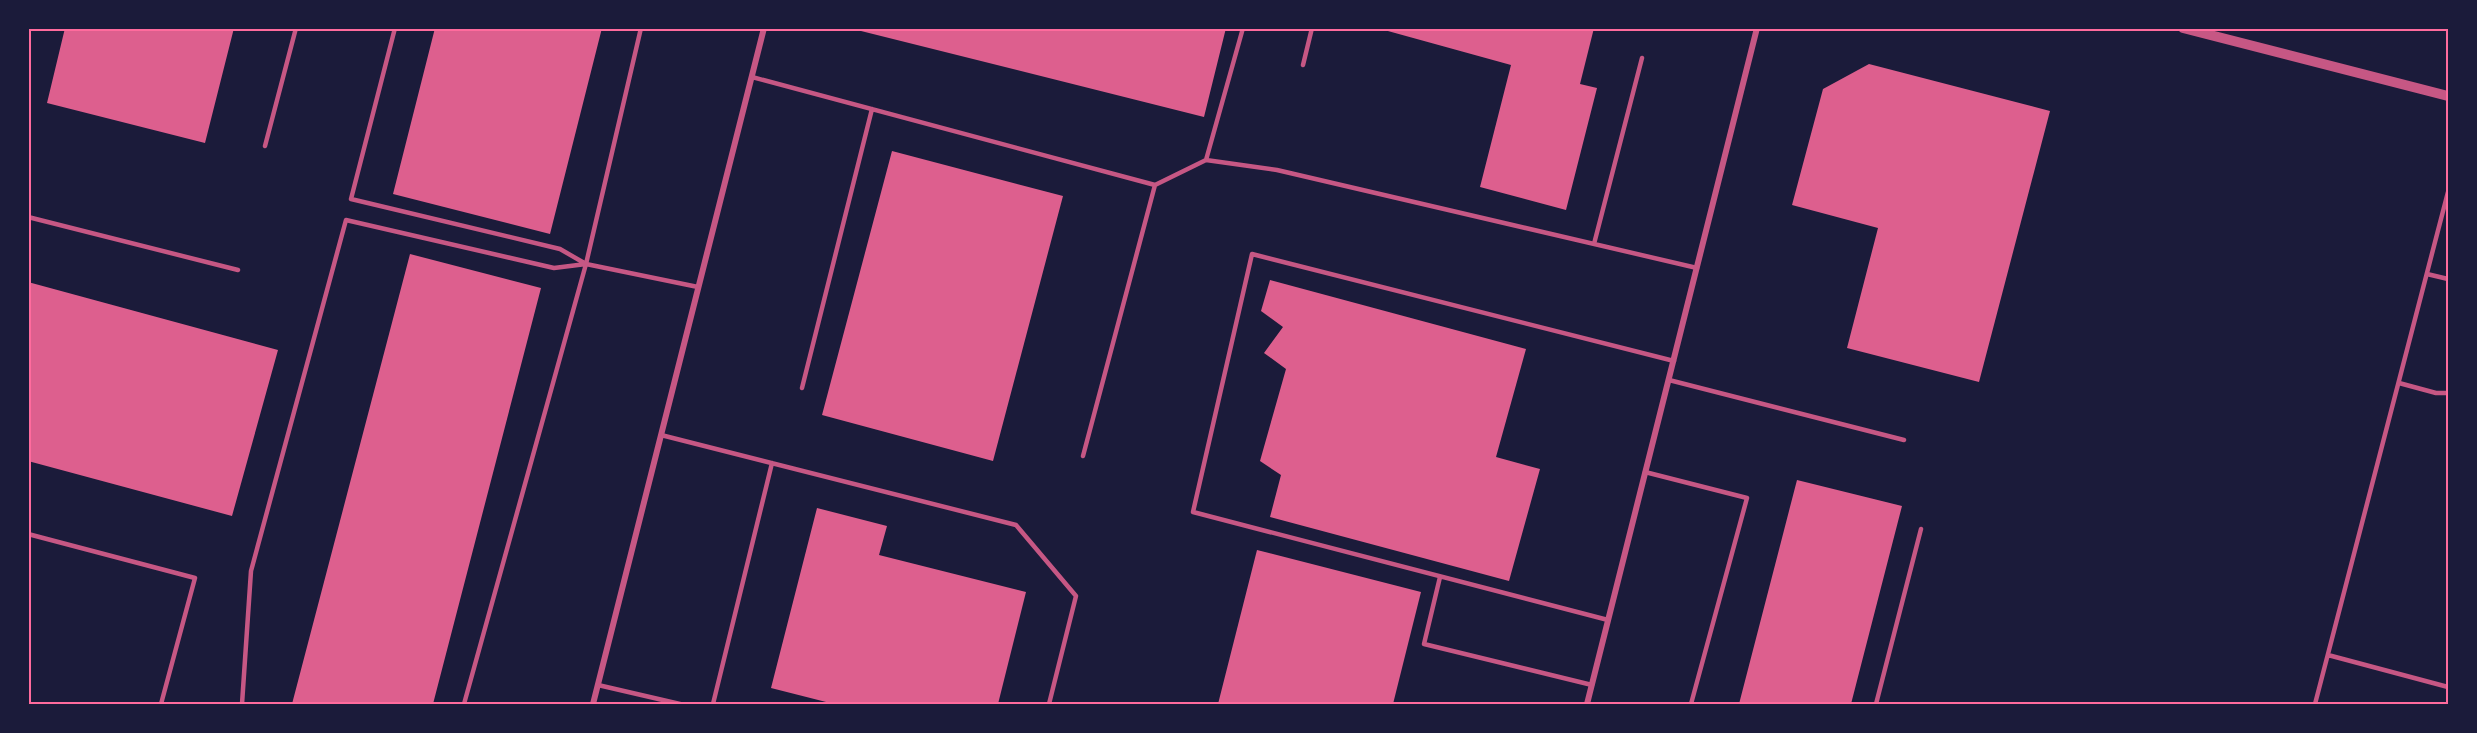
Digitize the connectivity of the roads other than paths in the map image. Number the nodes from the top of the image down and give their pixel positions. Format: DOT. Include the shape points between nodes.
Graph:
graph roads {
  1 [pos="296,28"];
  2 [pos="395,28"];
  3 [pos="641,28"];
  4 [pos="764,28"];
  5 [pos="1243,28"];
  6 [pos="1312,28"];
  7 [pos="1757,28"];
  8 [pos="2183,28"];
  9 [pos="1642,58"];
  10 [pos="1303,64"];
  11 [pos="752,77"];
  12 [pos="2448,96"];
  13 [pos="872,109"];
  14 [pos="265,146"];
  15 [pos="1206,160"];
  16 [pos="1155,185"];
  17 [pos="2448,192"];
  18 [pos="28,217"];
  19 [pos="1594,244"];
  20 [pos="586,264"];
  21 [pos="1697,268"];
  22 [pos="238,270"];
  23 [pos="2427,274"];
  24 [pos="2448,279"];
  25 [pos="698,288"];
  26 [pos="1674,361"];
  27 [pos="1669,380"];
  28 [pos="2399,383"];
  29 [pos="802,388"];
  30 [pos="2448,393"];
  31 [pos="662,435"];
  32 [pos="1904,440"];
  33 [pos="1083,456"];
  34 [pos="772,463"];
  35 [pos="1646,471"];
  36 [pos="1922,528"];
  37 [pos="28,534"];
  38 [pos="1440,577"];
  39 [pos="1608,620"];
  40 [pos="2328,655"];
  41 [pos="598,685"];
  42 [pos="1592,685"];
  43 [pos="2448,687"];
  44 [pos="161,705"];
  45 [pos="242,705"];
  46 [pos="464,705"];
  47 [pos="593,705"];
  48 [pos="680,705"];
  49 [pos="713,705"];
  50 [pos="1049,705"];
  51 [pos="1587,705"];
  52 [pos="1691,705"];
  53 [pos="1876,705"];
  54 [pos="2315,705"];
  1 -- 14 [label="lane"];
  2 -- 20 [label="lane" via="351,199 560,249"];
  3 -- 20 [label="lane"];
  4 -- 11 [label="street"];
  5 -- 15 [label="lane"];
  6 -- 10 [label="lane"];
  7 -- 21 [label="street"];
  8 -- 12 [label="street"];
  9 -- 19 [label="lane"];
  11 -- 13 [label="lane"];
  11 -- 25 [label="street"];
  13 -- 16 [label="lane"];
  13 -- 29 [label="lane"];
  15 -- 16 [label="lane"];
  15 -- 19 [label="lane" via="1277,170"];
  16 -- 33 [label="lane"];
  17 -- 23 [label="lane"];
  18 -- 22 [label="lane"];
  19 -- 21 [label="lane"];
  20 -- 25 [label="lane"];
  20 -- 45 [label="lane" via="554,268 346,220 251,571"];
  20 -- 46 [label="lane"];
  21 -- 26 [label="street"];
  23 -- 24 [label="lane"];
  23 -- 28 [label="lane"];
  25 -- 31 [label="street"];
  26 -- 27 [label="street"];
  26 -- 38 [label="lane" via="1252,254 1193,512"];
  27 -- 32 [label="lane"];
  27 -- 35 [label="street"];
  28 -- 30 [label="lane"];
  28 -- 40 [label="lane"];
  31 -- 34 [label="lane"];
  31 -- 41 [label="street"];
  34 -- 49 [label="lane"];
  34 -- 50 [label="lane" via="1016,525 1076,596"];
  35 -- 39 [label="street"];
  35 -- 52 [label="lane" via="1747,498"];
  36 -- 53 [label="lane"];
  37 -- 44 [label="lane" via="195,578"];
  38 -- 39 [label="lane"];
  38 -- 42 [label="lane" via="1424,644"];
  39 -- 42 [label="street"];
  40 -- 43 [label="lane"];
  40 -- 54 [label="lane"];
  41 -- 47 [label="street"];
  41 -- 48 [label="lane"];
  42 -- 51 [label="street"];
}
